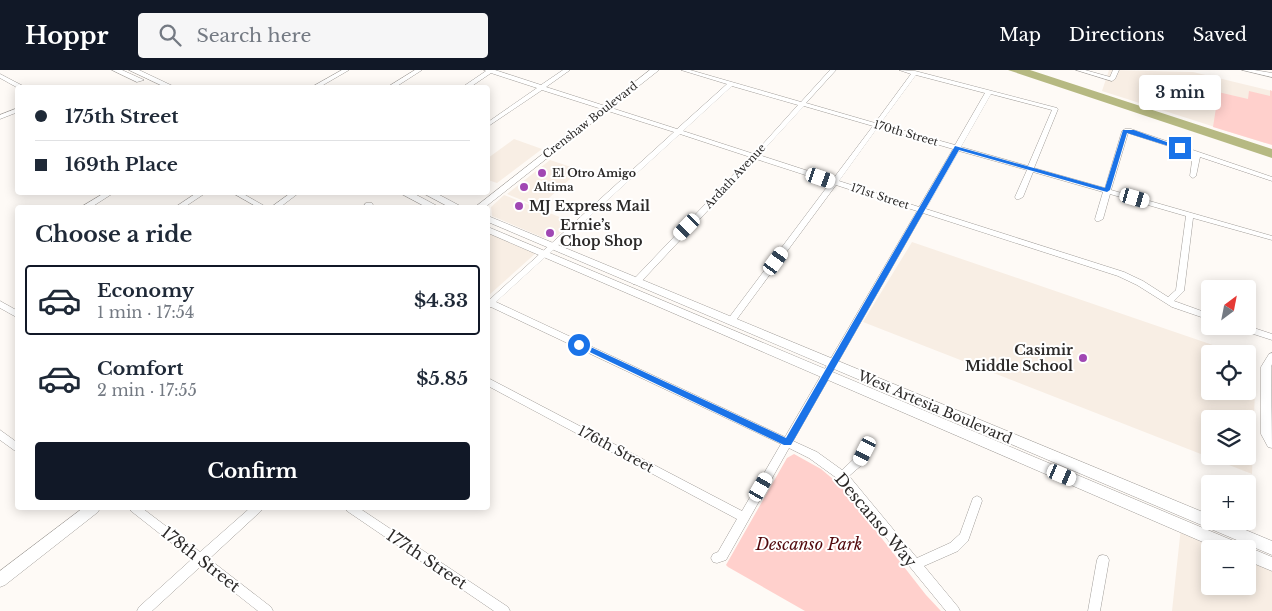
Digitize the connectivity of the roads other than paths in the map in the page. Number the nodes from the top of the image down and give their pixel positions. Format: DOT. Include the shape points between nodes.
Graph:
graph roads {
  1 [pos="116,70"];
  2 [pos="133,70"];
  3 [pos="346,70"];
  4 [pos="419,70"];
  5 [pos="490,70"];
  6 [pos="567,70"];
  7 [pos="655,70"];
  8 [pos="684,70"];
  9 [pos="833,70"];
  10 [pos="902,70"];
  11 [pos="1079,70"];
  12 [pos="1116,70"];
  13 [pos="1245,70"];
  14 [pos="915,73"];
  15 [pos="0,76"];
  16 [pos="1272,76"];
  17 [pos="10,81"];
  18 [pos="732,83"];
  19 [pos="0,85"];
  20 [pos="18,85"];
  21 [pos="150,85"];
  22 [pos="167,85"];
  23 [pos="318,85"];
  24 [pos="394,85"];
  25 [pos="468,85"];
  26 [pos="541,87"];
  27 [pos="989,92"];
  28 [pos="802,104"];
  29 [pos="606,108"];
  30 [pos="15,111"];
  31 [pos="0,117"];
  32 [pos="490,123"];
  33 [pos="878,125"];
  34 [pos="679,132"];
  35 [pos="957,148"];
  36 [pos="1197,153"];
  37 [pos="755,156"];
  38 [pos="1030,168"];
  39 [pos="1193,176"];
  40 [pos="1272,179"];
  41 [pos="834,182"];
  42 [pos="1107,190"];
  43 [pos="107,195"];
  44 [pos="199,195"];
  45 [pos="240,195"];
  46 [pos="292,195"];
  47 [pos="409,195"];
  48 [pos="431,195"];
  49 [pos="1020,197"];
  50 [pos="89,205"];
  51 [pos="182,205"];
  52 [pos="259,205"];
  53 [pos="277,205"];
  54 [pos="430,205"];
  55 [pos="453,205"];
  56 [pos="482,205"];
  57 [pos="922,210"];
  58 [pos="1190,214"];
  59 [pos="490,220"];
  60 [pos="1099,220"];
  61 [pos="490,231"];
  62 [pos="1272,238"];
  63 [pos="552,246"];
  64 [pos="544,254"];
  65 [pos="636,282"];
  66 [pos="1168,301"];
  67 [pos="490,303"];
  68 [pos="0,304"];
  69 [pos="490,304"];
  70 [pos="15,313"];
  71 [pos="1201,314"];
  72 [pos="731,321"];
  73 [pos="1256,332"];
  74 [pos="1272,338"];
  75 [pos="1272,356"];
  76 [pos="830,369"];
  77 [pos="490,383"];
  78 [pos="0,434"];
  79 [pos="788,443"];
  80 [pos="1271,443"];
  81 [pos="15,446"];
  82 [pos="865,451"];
  83 [pos="842,476"];
  84 [pos="977,501"];
  85 [pos="89,510"];
  86 [pos="138,510"];
  87 [pos="256,510"];
  88 [pos="354,510"];
  89 [pos="744,517"];
  90 [pos="1216,540"];
  91 [pos="1272,548"];
  92 [pos="1256,557"];
  93 [pos="717,558"];
  94 [pos="200,559"];
  95 [pos="1103,560"];
  96 [pos="1272,564"];
  97 [pos="915,565"];
  98 [pos="0,580"];
  99 [pos="143,611"];
  100 [pos="267,611"];
  101 [pos="504,611"];
  102 [pos="954,611"];
  103 [pos="1094,611"];
  1 -- 21 [label="main road"];
  2 -- 22 [label="main road"];
  3 -- 23 [label="street"];
  4 -- 24 [label="street"];
  5 -- 25 [label="street"];
  5 -- 26 [label="street, 171st Street"];
  6 -- 26 [label="street"];
  7 -- 29 [label="main road, Crenshaw Boulevard"];
  8 -- 18 [label="street, 170th Street"];
  9 -- 28 [label="street, Ardath Avenue"];
  10 -- 14 [label="street"];
  11 -- 12 [label="street" via="1112,79"];
  13 -- 16 [label="street"];
  14 -- 27 [label="street"];
  14 -- 33 [label="street"];
  15 -- 17 [label="street"];
  17 -- 19 [label="street"];
  17 -- 20 [label="street"];
  18 -- 28 [label="street, 170th Street"];
  18 -- 34 [label="street"];
  26 -- 29 [label="street, 171st Street"];
  26 -- 32 [label="street"];
  27 -- 35 [label="street"];
  27 -- 38 [label="street" via="1055,109"];
  28 -- 33 [label="street, 170th Street"];
  28 -- 37 [label="street, Ardath Avenue"];
  29 -- 34 [label="street, 171st Street"];
  29 -- 56 [label="main road, Crenshaw Boulevard"];
  30 -- 31 [label="street"];
  33 -- 35 [label="street, 170th Street"];
  33 -- 41 [label="street"];
  34 -- 37 [label="street, 171st Street"];
  34 -- 63 [label="street"];
  35 -- 38 [label="street, 170th Street"];
  35 -- 57 [label="street"];
  36 -- 39 [label="street"];
  36 -- 40 [label="street"];
  36 -- 42 [label="street" via="1125,131"];
  37 -- 41 [label="street, 171st Street"];
  37 -- 65 [label="street, Ardath Avenue"];
  38 -- 42 [label="street, 170th Street"];
  38 -- 49 [label="street"];
  41 -- 57 [label="street, 171st Street"];
  41 -- 72 [label="street"];
  42 -- 58 [label="street, 170th Street"];
  42 -- 60 [label="street"];
  43 -- 50 [label="street"];
  44 -- 51 [label="street"];
  45 -- 52 [label="street"];
  46 -- 53 [label="street"];
  47 -- 54 [label="main road"];
  48 -- 55 [label="main road"];
  57 -- 66 [label="street, 171st Street" via="1132,278"];
  57 -- 76 [label="street"];
  58 -- 62 [label="street, 170th Street"];
  58 -- 66 [label="street" via="1180,291"];
  59 -- 63 [label="main road, West Artesia Boulevard"];
  61 -- 64 [label="main road, West Artesia Boulevard"];
  63 -- 64 [label="street"];
  63 -- 65 [label="main road, West Artesia Boulevard"];
  64 -- 67 [label="street"];
  64 -- 76 [label="main road, West Artesia Boulevard"];
  65 -- 72 [label="main road, West Artesia Boulevard"];
  66 -- 71 [label="street, 171st Street"];
  68 -- 70 [label="street"];
  69 -- 79 [label="street"];
  72 -- 76 [label="main road, West Artesia Boulevard"];
  73 -- 74 [label="street"];
  75 -- 80 [label="street" via="1266,367 1266,434"];
  76 -- 79 [label="street"];
  76 -- 90 [label="main road, West Artesia Boulevard"];
  76 -- 91 [label="main road, West Artesia Boulevard"];
  77 -- 89 [label="street, 176th Street"];
  78 -- 81 [label="street"];
  79 -- 83 [label="street, Descanso Way" via="813,455"];
  79 -- 89 [label="street"];
  82 -- 83 [label="street"];
  83 -- 97 [label="street, Descanso Way"];
  84 -- 97 [label="street" via="964,537 954,547"];
  85 -- 98 [label="main road"];
  86 -- 94 [label="street, 178th Street"];
  87 -- 94 [label="street"];
  88 -- 101 [label="street, 177th Street"];
  89 -- 93 [label="street" via="722,556"];
  92 -- 96 [label="main road"];
  94 -- 99 [label="street"];
  94 -- 100 [label="street, 178th Street"];
  95 -- 103 [label="street"];
  97 -- 102 [label="street, Descanso Way"];
}
